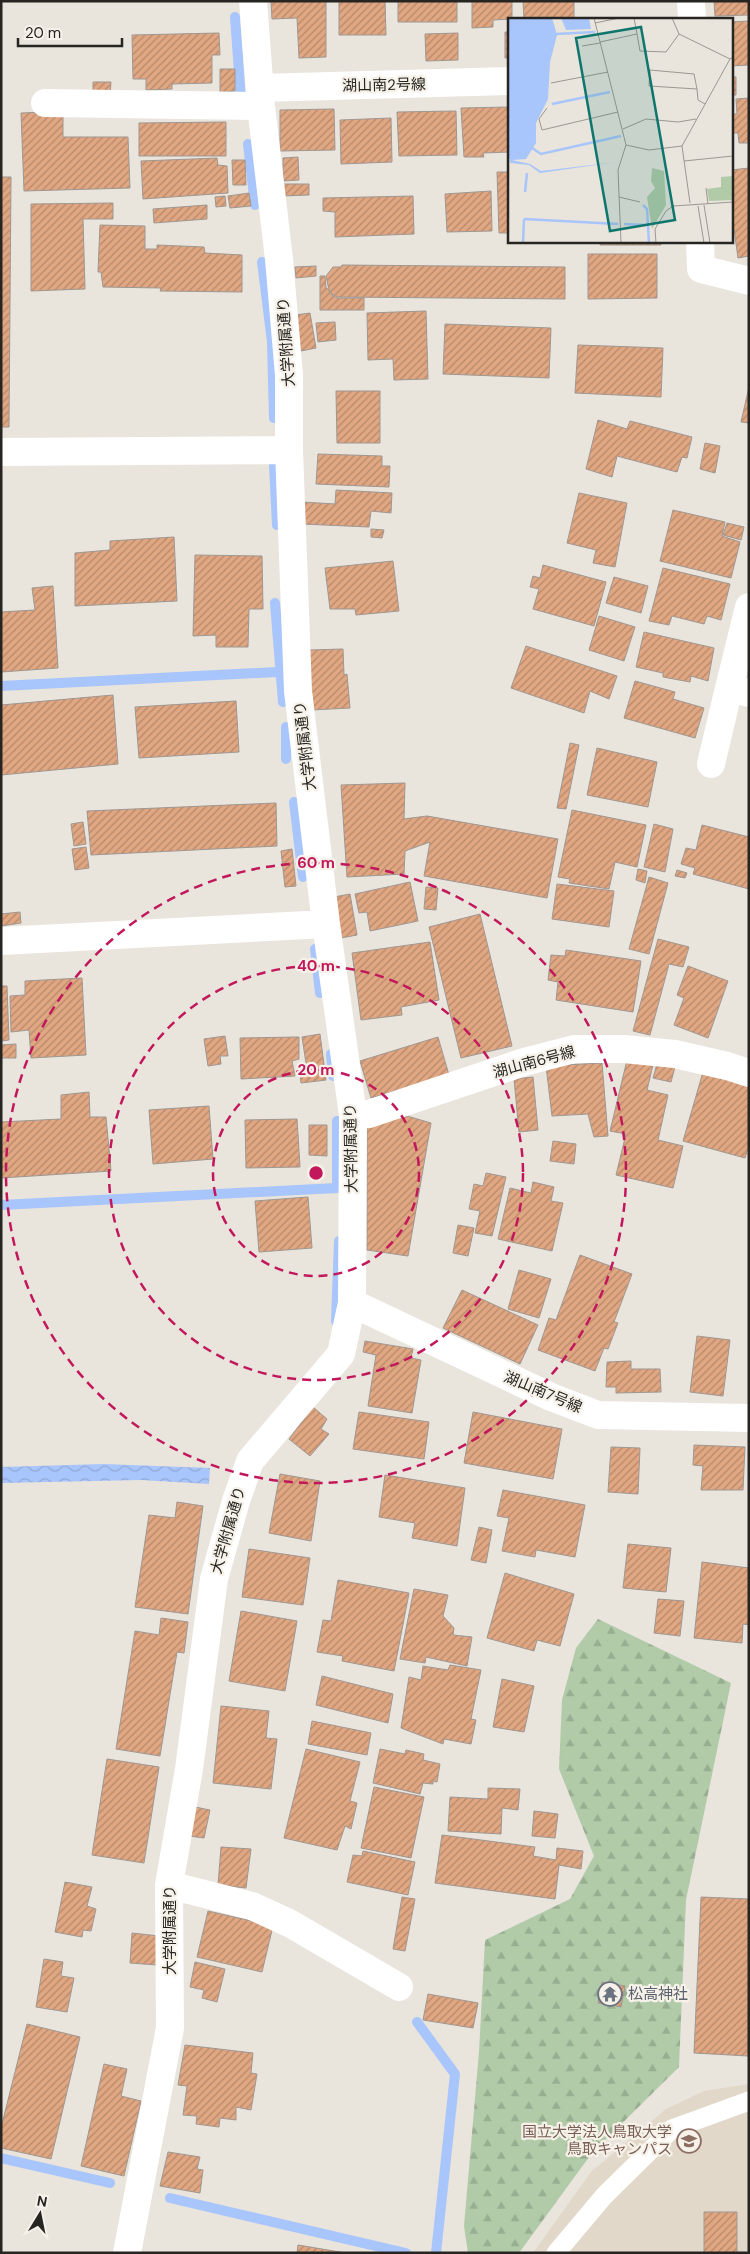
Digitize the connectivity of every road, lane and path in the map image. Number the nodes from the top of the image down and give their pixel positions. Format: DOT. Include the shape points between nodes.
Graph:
graph roads {
  1 [pos="253,1"];
  2 [pos="691,1"];
  3 [pos="692,18"];
  4 [pos="508,81"];
  5 [pos="261,97"];
  6 [pos="45,104"];
  7 [pos="700,242"];
  8 [pos="749,281"];
  9 [pos="289,450"];
  10 [pos="1,452"];
  11 [pos="749,607"];
  12 [pos="739,690"];
  13 [pos="711,764"];
  14 [pos="326,924"];
  15 [pos="1,941"];
  16 [pos="749,1073"];
  17 [pos="353,1116"];
  18 [pos="352,1303"];
  19 [pos="749,1418"];
  20 [pos="169,1885"];
  21 [pos="399,1987"];
  22 [pos="749,2101"];
  23 [pos="127,2253"];
  24 [pos="556,2253"];
  1 -- 5 [label="street, 大学附属通り"];
  2 -- 3 [label="street"];
  4 -- 5 [label="street, 湖山南2号線"];
  5 -- 6 [label="street, 湖山南2号線"];
  5 -- 9 [label="street, 大学附属通り" via="288,356"];
  7 -- 8 [label="street" via="701,268"];
  9 -- 10 [label="street"];
  9 -- 14 [label="street, 大学附属通り" via="298,691"];
  11 -- 12 [label="street"];
  12 -- 13 [label="street"];
  14 -- 15 [label="street"];
  14 -- 17 [label="street, 大学附属通り"];
  16 -- 17 [label="street, 湖山南6号線" via="675,1054 624,1049 574,1050 524,1062 369,1114"];
  17 -- 18 [label="street, 大学附属通り"];
  18 -- 19 [label="street, 湖山南7号線" via="551,1397 598,1415"];
  18 -- 20 [label="street, 大学附属通り" via="341,1354 250,1461 236,1501 214,1579"];
  20 -- 21 [label="street" via="252,1906 291,1924"];
  20 -- 23 [label="street, 大学附属通り" via="170,2028"];
  22 -- 24 [label="lane" via="672,2129 604,2196"];
}
